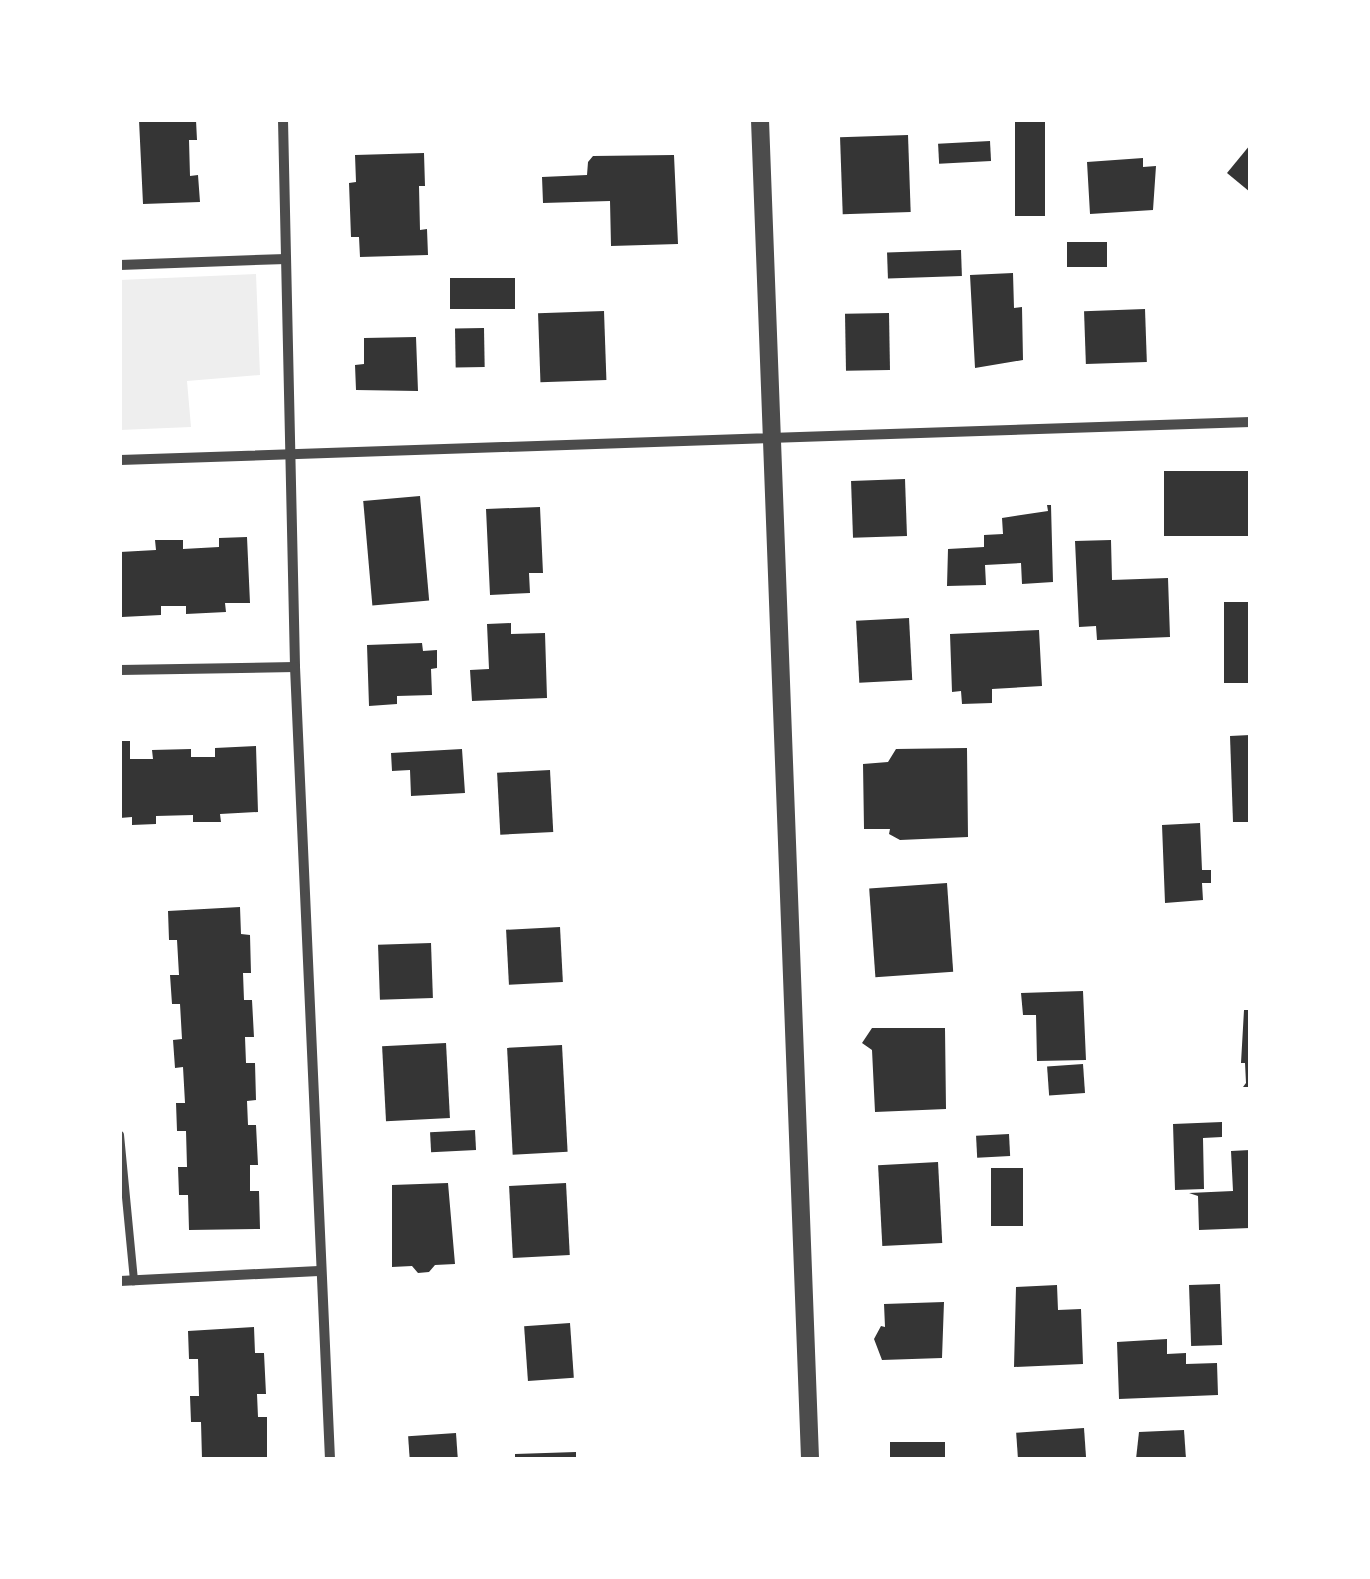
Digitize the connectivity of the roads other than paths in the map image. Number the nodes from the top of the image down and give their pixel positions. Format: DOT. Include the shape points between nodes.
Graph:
graph roads {
  1 [pos="284,120"];
  2 [pos="760,120"];
  3 [pos="286,259"];
  4 [pos="120,264"];
  5 [pos="1250,422"];
  6 [pos="770,436"];
  7 [pos="294,453"];
  8 [pos="120,460"];
  9 [pos="294,667"];
  10 [pos="120,670"];
  11 [pos="120,1135"];
  12 [pos="319,1271"];
  13 [pos="134,1280"];
  14 [pos="120,1281"];
  15 [pos="330,1459"];
  16 [pos="810,1459"];
  1 -- 3 [label="street"];
  2 -- 6 [label="street"];
  3 -- 4 [label="street"];
  3 -- 7 [label="street"];
  5 -- 6 [label="street"];
  6 -- 7 [label="street"];
  6 -- 16 [label="street"];
  7 -- 8 [label="street"];
  7 -- 9 [label="street"];
  9 -- 10 [label="street"];
  9 -- 12 [label="street"];
  11 -- 13 [label="lane"];
  12 -- 13 [label="street"];
  12 -- 15 [label="street"];
  13 -- 14 [label="street"];
}
